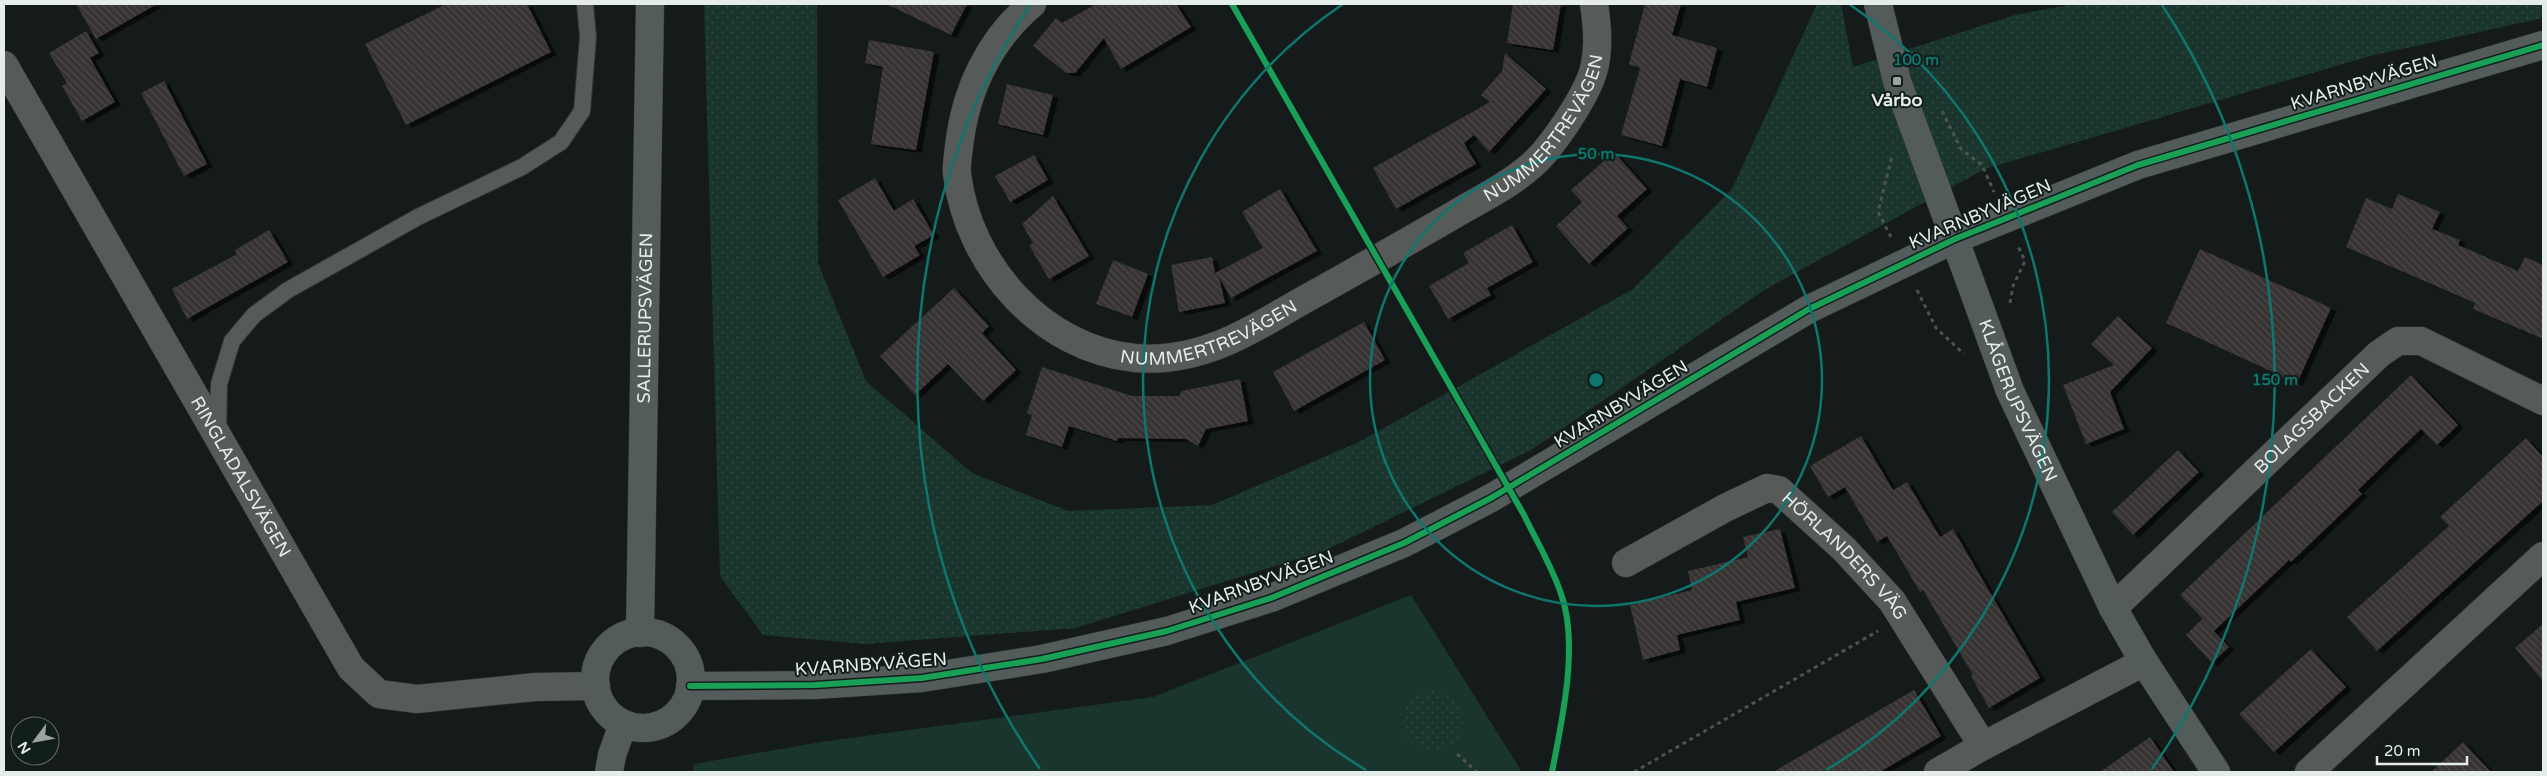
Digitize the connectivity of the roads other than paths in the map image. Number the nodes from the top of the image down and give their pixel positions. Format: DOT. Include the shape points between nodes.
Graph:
graph roads {
  1 [pos="585,4"];
  2 [pos="650,4"];
  3 [pos="1032,4"];
  4 [pos="1594,4"];
  5 [pos="1878,4"];
  6 [pos="2543,45"];
  7 [pos="4,65"];
  8 [pos="1955,239"];
  9 [pos="2543,402"];
  10 [pos="218,438"];
  11 [pos="2543,556"];
  12 [pos="1626,563"];
  13 [pos="2113,608"];
  14 [pos="640,633"];
  15 [pos="2144,662"];
  16 [pos="596,686"];
  17 [pos="690,686"];
  18 [pos="623,724"];
  19 [pos="1983,746"];
  20 [pos="609,772"];
  21 [pos="1938,772"];
  22 [pos="2216,772"];
  23 [pos="2309,772"];
  1 -- 10 [label="lane" via="588,37 582,111 561,142 522,167 418,217 288,290 254,315 232,341 219,384"];
  2 -- 14 [label="street, SALLERUPSVÄGEN"];
  3 -- 4 [label="street, NUMMERTREVÄGEN" via="1000,36 974,81 961,126 956,173 969,223 990,265 1020,302 1054,332 1095,350 1144,358 1180,358 1223,344 1511,182 1542,154 1583,95 1595,65 1597,25"];
  5 -- 8 [label="street, KLÅGERUPSVÄGEN" via="1897,81"];
  6 -- 8 [label="street, KVARNBYVÄGEN" via="2138,165"];
  7 -- 10 [label="street, RINGLADALSVÄGEN"];
  8 -- 13 [label="street, KLÅGERUPSVÄGEN" via="2010,391"];
  8 -- 17 [label="street, KVARNBYVÄGEN" via="1808,310 1491,498 1404,543 1271,598 1148,635 1042,660 922,678 815,686"];
  9 -- 13 [label="street, BOLAGSBACKEN" via="2421,342 2398,342 2378,354"];
  10 -- 16 [label="street, RINGLADALSVÄGEN" via="351,668 379,694 417,699 517,688"];
  11 -- 23 [label="street"];
  12 -- 19 [label="street, HÖRLANDERS VÄG" via="1725,508 1767,488 1779,490 1844,549 1892,601"];
  13 -- 15 [label="street, KLÅGERUPSVÄGEN"];
  14 -- 16 [label="street" via="618,639 606,650 597,664"];
  14 -- 17 [label="street" via="650,632 678,647 687,661"];
  15 -- 19 [label="street"];
  15 -- 22 [label="street, KLÅGERUPSVÄGEN"];
  16 -- 18 [label="street" via="604,708"];
  17 -- 18 [label="street" via="682,708 671,720 642,728"];
  18 -- 20 [label="street"];
  19 -- 21 [label="street"];
}
